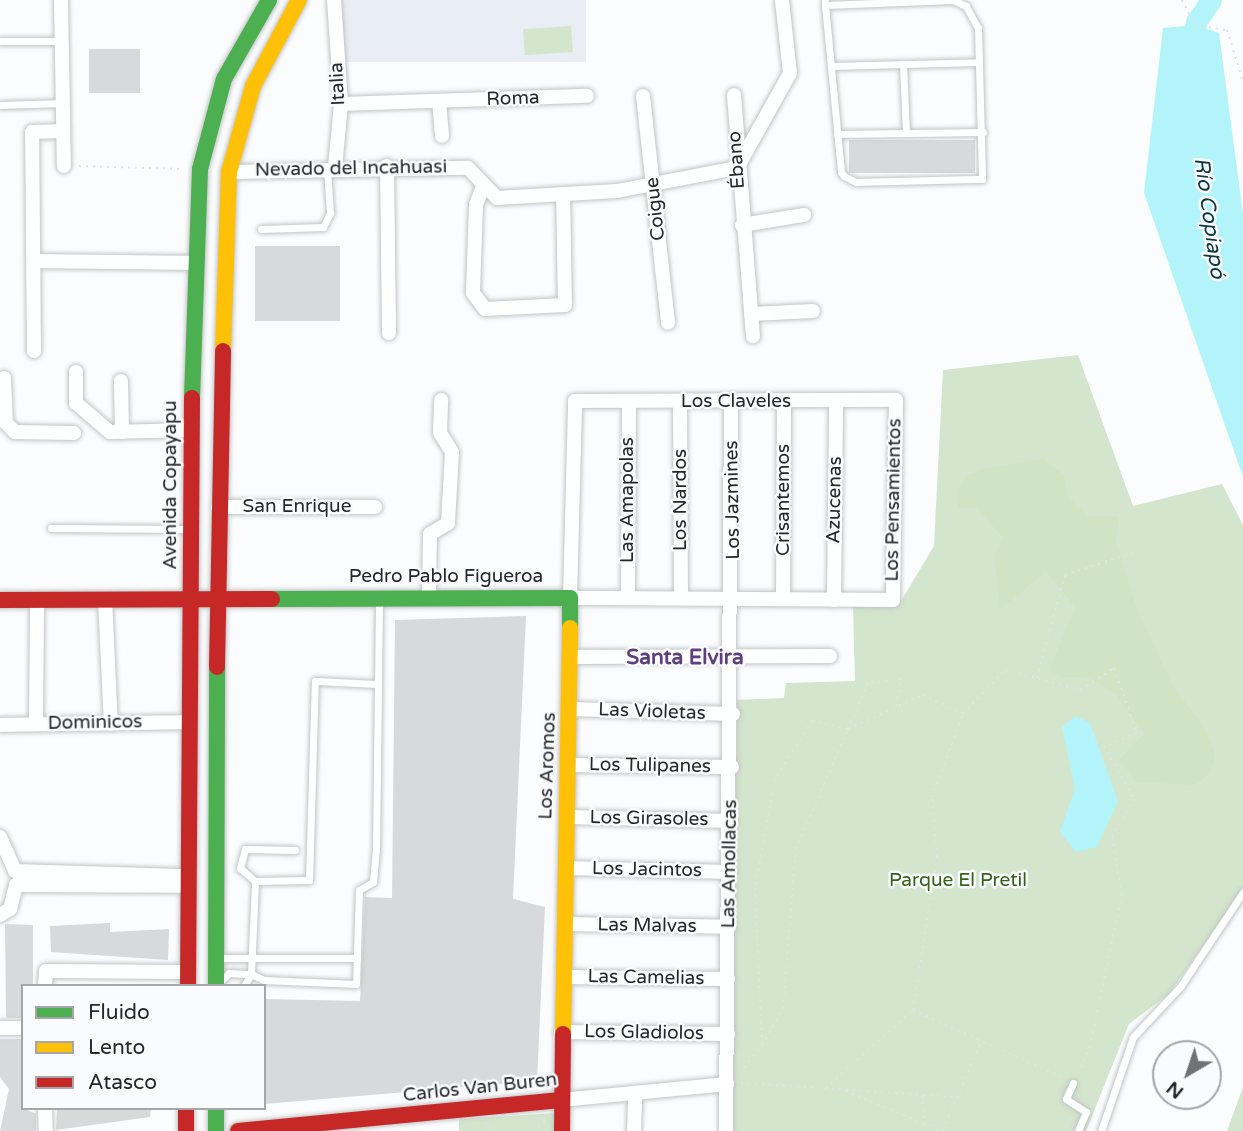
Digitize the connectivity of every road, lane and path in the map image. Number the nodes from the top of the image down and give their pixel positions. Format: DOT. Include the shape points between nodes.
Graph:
graph roads {
  1 [pos="61,0"];
  2 [pos="269,0"];
  3 [pos="299,0"];
  4 [pos="334,0"];
  5 [pos="782,0"];
  6 [pos="1182,0"];
  7 [pos="825,3"];
  8 [pos="0,41"];
  9 [pos="62,41"];
  10 [pos="979,62"];
  11 [pos="903,64"];
  12 [pos="831,66"];
  13 [pos="1243,81"];
  14 [pos="734,95"];
  15 [pos="587,96"];
  16 [pos="643,96"];
  17 [pos="439,101"];
  18 [pos="63,103"];
  19 [pos="341,104"];
  20 [pos="0,105"];
  21 [pos="63,131"];
  22 [pos="983,132"];
  23 [pos="905,133"];
  24 [pos="837,134"];
  25 [pos="442,136"];
  26 [pos="64,166"];
  27 [pos="387,166"];
  28 [pos="331,167"];
  29 [pos="737,168"];
  30 [pos="200,169"];
  31 [pos="229,172"];
  32 [pos="653,183"];
  33 [pos="482,189"];
  34 [pos="563,194"];
  35 [pos="804,215"];
  36 [pos="742,225"];
  37 [pos="261,229"];
  38 [pos="35,261"];
  39 [pos="195,263"];
  40 [pos="813,311"];
  41 [pos="751,314"];
  42 [pos="668,323"];
  43 [pos="389,333"];
  44 [pos="753,336"];
  45 [pos="34,351"];
  46 [pos="76,372"];
  47 [pos="4,378"];
  48 [pos="121,381"];
  49 [pos="441,400"];
  50 [pos="896,400"];
  51 [pos="575,401"];
  52 [pos="784,401"];
  53 [pos="836,401"];
  54 [pos="629,402"];
  55 [pos="680,402"];
  56 [pos="731,402"];
  57 [pos="3,423"];
  58 [pos="192,430"];
  59 [pos="122,432"];
  60 [pos="74,433"];
  61 [pos="375,507"];
  62 [pos="218,508"];
  63 [pos="51,528"];
  64 [pos="191,529"];
  65 [pos="1139,551"];
  66 [pos="429,596"];
  67 [pos="379,597"];
  68 [pos="734,597"];
  69 [pos="191,598"];
  70 [pos="570,598"];
  71 [pos="628,598"];
  72 [pos="681,598"];
  73 [pos="105,599"];
  74 [pos="783,599"];
  75 [pos="0,600"];
  76 [pos="37,600"];
  77 [pos="218,600"];
  78 [pos="834,600"];
  79 [pos="893,600"];
  80 [pos="830,656"];
  81 [pos="572,657"];
  82 [pos="733,659"];
  83 [pos="1037,679"];
  84 [pos="378,684"];
  85 [pos="896,706"];
  86 [pos="570,709"];
  87 [pos="733,714"];
  88 [pos="963,714"];
  89 [pos="190,722"];
  90 [pos="36,724"];
  91 [pos="111,724"];
  92 [pos="0,725"];
  93 [pos="848,729"];
  94 [pos="189,759"];
  95 [pos="217,760"];
  96 [pos="569,765"];
  97 [pos="732,767"];
  98 [pos="568,817"];
  99 [pos="731,821"];
  100 [pos="0,836"];
  101 [pos="295,850"];
  102 [pos="565,868"];
  103 [pos="730,872"];
  104 [pos="188,881"];
  105 [pos="255,881"];
  106 [pos="1243,892"];
  107 [pos="0,915"];
  108 [pos="565,925"];
  109 [pos="729,927"];
  110 [pos="217,948"];
  111 [pos="255,953"];
  112 [pos="357,958"];
  113 [pos="251,974"];
  114 [pos="563,977"];
  115 [pos="92,978"];
  116 [pos="188,979"];
  117 [pos="728,979"];
  118 [pos="45,984"];
  119 [pos="218,984"];
  120 [pos="220,984"];
  121 [pos="244,984"];
  122 [pos="913,1010"];
  123 [pos="0,1028"];
  124 [pos="21,1028"];
  125 [pos="561,1032"];
  126 [pos="727,1034"];
  127 [pos="982,1041"];
  128 [pos="762,1045"];
  129 [pos="1073,1083"];
  130 [pos="727,1084"];
  131 [pos="826,1088"];
  132 [pos="841,1090"];
  133 [pos="921,1094"];
  134 [pos="635,1095"];
  135 [pos="957,1097"];
  136 [pos="561,1100"];
  137 [pos="46,1110"];
  138 [pos="186,1110"];
  139 [pos="216,1110"];
  140 [pos="549,1117"];
  141 [pos="483,1118"];
  142 [pos="924,1123"];
  143 [pos="46,1131"];
  144 [pos="186,1131"];
  145 [pos="216,1131"];
  146 [pos="238,1131"];
  147 [pos="490,1131"];
  148 [pos="533,1131"];
  149 [pos="562,1131"];
  150 [pos="635,1131"];
  151 [pos="726,1131"];
  152 [pos="925,1131"];
  153 [pos="942,1131"];
  154 [pos="1078,1131"];
  155 [pos="1101,1131"];
  1 -- 9 [label="street"];
  2 -- 30 [label="main road, Avenida Copayapu" via="224,79"];
  3 -- 31 [label="main road" via="253,86"];
  4 -- 19 [label="street, Italia"];
  5 -- 29 [label="street" via="790,73"];
  6 -- 13 [label="path" via="1195,25 1227,30"];
  7 -- 10 [label="lane" via="953,0 966,6 978,28"];
  7 -- 12 [label="lane"];
  8 -- 9 [label="lane"];
  9 -- 18 [label="street"];
  10 -- 11 [label="lane"];
  10 -- 22 [label="lane"];
  11 -- 12 [label="lane"];
  11 -- 23 [label="lane"];
  12 -- 24 [label="lane"];
  14 -- 29 [label="street, Ébano"];
  15 -- 17 [label="street, Roma"];
  16 -- 32 [label="street, Coigue"];
  17 -- 19 [label="street, Roma"];
  17 -- 25 [label="street"];
  18 -- 20 [label="lane"];
  18 -- 21 [label="street"];
  19 -- 28 [label="street, Italia"];
  21 -- 26 [label="street"];
  21 -- 38 [label="street" via="32,132"];
  22 -- 23 [label="lane"];
  22 -- 24 [label="lane" via="983,175 964,181 851,182 841,172"];
  23 -- 24 [label="lane"];
  26 -- 30 [label="path"];
  27 -- 28 [label="street, Nevado del Incahuasi"];
  27 -- 33 [label="street, Nevado del Incahuasi" via="468,168"];
  27 -- 43 [label="street"];
  28 -- 31 [label="street, Nevado del Incahuasi"];
  28 -- 37 [label="lane" via="330,213 323,227"];
  29 -- 32 [label="street, Nevado del Incahuasi"];
  29 -- 36 [label="street, Ébano"];
  30 -- 39 [label="main road, Avenida Copayapu"];
  31 -- 62 [label="main road"];
  32 -- 34 [label="street, Nevado del Incahuasi"];
  32 -- 42 [label="street, Coigue"];
  33 -- 34 [label="street, Nevado del Incahuasi" via="497,198"];
  33 -- 34 [label="street" via="475,205 472,293 485,309 565,305"];
  35 -- 36 [label="street"];
  36 -- 41 [label="street, Ébano"];
  38 -- 39 [label="street"];
  38 -- 45 [label="street"];
  39 -- 58 [label="main road, Avenida Copayapu"];
  40 -- 41 [label="street"];
  41 -- 44 [label="street, Ébano"];
  46 -- 59 [label="street" via="76,403 110,432"];
  47 -- 57 [label="street"];
  48 -- 59 [label="street"];
  49 -- 66 [label="street" via="440,433 452,452 448,523 430,534"];
  50 -- 53 [label="street, Los Claveles"];
  50 -- 79 [label="street, Los Pensamientos"];
  51 -- 54 [label="street, Los Claveles"];
  51 -- 70 [label="street, Los Aromos"];
  52 -- 53 [label="street, Los Claveles"];
  52 -- 56 [label="street, Los Claveles"];
  52 -- 74 [label="street, Crisantemos"];
  53 -- 78 [label="street, Azucenas"];
  54 -- 55 [label="street, Los Claveles"];
  54 -- 71 [label="street, Las Amapolas"];
  55 -- 56 [label="street, Los Claveles"];
  55 -- 72 [label="street, Los Nardos"];
  56 -- 68 [label="street, Los Jazmines"];
  57 -- 60 [label="street" via="15,432"];
  58 -- 59 [label="street"];
  58 -- 64 [label="main road, Avenida Copayapu"];
  61 -- 62 [label="street, San Enrique"];
  62 -- 77 [label="main road"];
  63 -- 64 [label="lane"];
  64 -- 69 [label="main road, Avenida Copayapu"];
  65 -- 83 [label="path" via="1065,575"];
  66 -- 67 [label="main road, Pedro Pablo Figueroa"];
  66 -- 70 [label="main road, Pedro Pablo Figueroa"];
  67 -- 77 [label="main road, Pedro Pablo Figueroa"];
  67 -- 84 [label="lane"];
  68 -- 72 [label="street, Pedro Pablo Figueroa"];
  68 -- 74 [label="street, Pedro Pablo Figueroa"];
  68 -- 82 [label="street, Las Amollacas"];
  69 -- 73 [label="main road, Pedro Pablo Figueroa"];
  69 -- 77 [label="main road, Pedro Pablo Figueroa"];
  69 -- 89 [label="main road, Avenida Copayapu"];
  70 -- 71 [label="street, Pedro Pablo Figueroa"];
  70 -- 81 [label="main road, Los Aromos"];
  71 -- 72 [label="street, Pedro Pablo Figueroa"];
  73 -- 76 [label="main road, Pedro Pablo Figueroa"];
  73 -- 91 [label="street"];
  74 -- 78 [label="street, Pedro Pablo Figueroa"];
  75 -- 76 [label="main road, Pedro Pablo Figueroa"];
  76 -- 90 [label="street"];
  77 -- 95 [label="main road"];
  78 -- 79 [label="street, Pedro Pablo Figueroa"];
  80 -- 82 [label="street"];
  81 -- 82 [label="street"];
  81 -- 86 [label="main road, Los Aromos"];
  82 -- 87 [label="street, Las Amollacas"];
  83 -- 88 [label="path" via="1004,670"];
  83 -- 129 [label="path" via="1081,690 1114,668 1137,733 1104,746 1134,799 1112,837 1122,894 1090,1046"];
  84 -- 105 [label="lane" via="315,681 309,880"];
  84 -- 112 [label="lane" via="376,850 373,882 359,890"];
  85 -- 88 [label="path" via="923,695"];
  85 -- 93 [label="path"];
  85 -- 93 [label="path" via="901,679 868,683"];
  86 -- 87 [label="street, Las Violetas"];
  86 -- 96 [label="main road, Los Aromos"];
  87 -- 97 [label="street, Las Amollacas"];
  88 -- 122 [label="path" via="932,797 937,858"];
  89 -- 91 [label="street, Dominicos"];
  89 -- 94 [label="main road, Avenida Copayapu"];
  90 -- 91 [label="street, Dominicos"];
  90 -- 92 [label="street, Dominicos"];
  93 -- 128 [label="path" via="796,849 783,1009"];
  93 -- 128 [label="path" via="812,721 775,779 755,888"];
  94 -- 95 [label="main road"];
  94 -- 104 [label="main road, Avenida Copayapu"];
  95 -- 110 [label="main road"];
  96 -- 97 [label="street, Los Tulipanes"];
  96 -- 98 [label="main road, Los Aromos"];
  97 -- 99 [label="street, Las Amollacas"];
  98 -- 99 [label="street, Los Girasoles"];
  98 -- 102 [label="main road, Los Aromos"];
  99 -- 103 [label="street, Las Amollacas"];
  100 -- 104 [label="street" via="15,871"];
  101 -- 105 [label="lane" via="245,849 240,868"];
  102 -- 103 [label="street, Los Jacintos"];
  102 -- 108 [label="main road, Los Aromos"];
  103 -- 109 [label="street, Las Amollacas"];
  104 -- 107 [label="street" via="16,885 10,909"];
  104 -- 116 [label="main road, Avenida Copayapu"];
  105 -- 111 [label="lane"];
  106 -- 155 [label="lane" via="1180,987 1133,1037"];
  108 -- 109 [label="street, Las Malvas"];
  108 -- 114 [label="main road, Los Aromos"];
  109 -- 117 [label="street, Las Amollacas"];
  110 -- 111 [label="lane" via="228,962"];
  110 -- 119 [label="main road"];
  111 -- 112 [label="lane"];
  111 -- 113 [label="lane"];
  112 -- 113 [label="lane" via="356,984 264,981"];
  113 -- 120 [label="lane" via="229,974"];
  113 -- 121 [label="lane"];
  114 -- 117 [label="street, Las Camelias"];
  114 -- 125 [label="main road, Los Aromos"];
  115 -- 116 [label="street"];
  115 -- 118 [label="street" via="46,971"];
  117 -- 126 [label="street, Las Amollacas"];
  122 -- 127 [label="path"];
  122 -- 131 [label="path"];
  123 -- 124 [label="street"];
  125 -- 126 [label="street, Los Gladiolos"];
  125 -- 136 [label="main road, Los Aromos"];
  126 -- 130 [label="street, Las Amollacas"];
  127 -- 129 [label="path"];
  127 -- 135 [label="path"];
  128 -- 131 [label="path" via="733,1082"];
  129 -- 154 [label="lane" via="1066,1099 1086,1112"];
  130 -- 134 [label="street, Carlos Van Buren"];
  130 -- 151 [label="street, Las Amollacas"];
  131 -- 132 [label="path"];
  132 -- 133 [label="path"];
  132 -- 142 [label="path"];
  133 -- 135 [label="path"];
  133 -- 142 [label="path"];
  134 -- 136 [label="street, Carlos Van Buren"];
  134 -- 150 [label="street"];
  135 -- 153 [label="path"];
  136 -- 146 [label="main road, Carlos Van Buren"];
  136 -- 149 [label="main road, Los Aromos"];
  137 -- 143 [label="street"];
  138 -- 144 [label="main road"];
  139 -- 145 [label="main road"];
  140 -- 148 [label="path"];
  141 -- 147 [label="path"];
  142 -- 152 [label="path"];
  142 -- 153 [label="path"];
}
